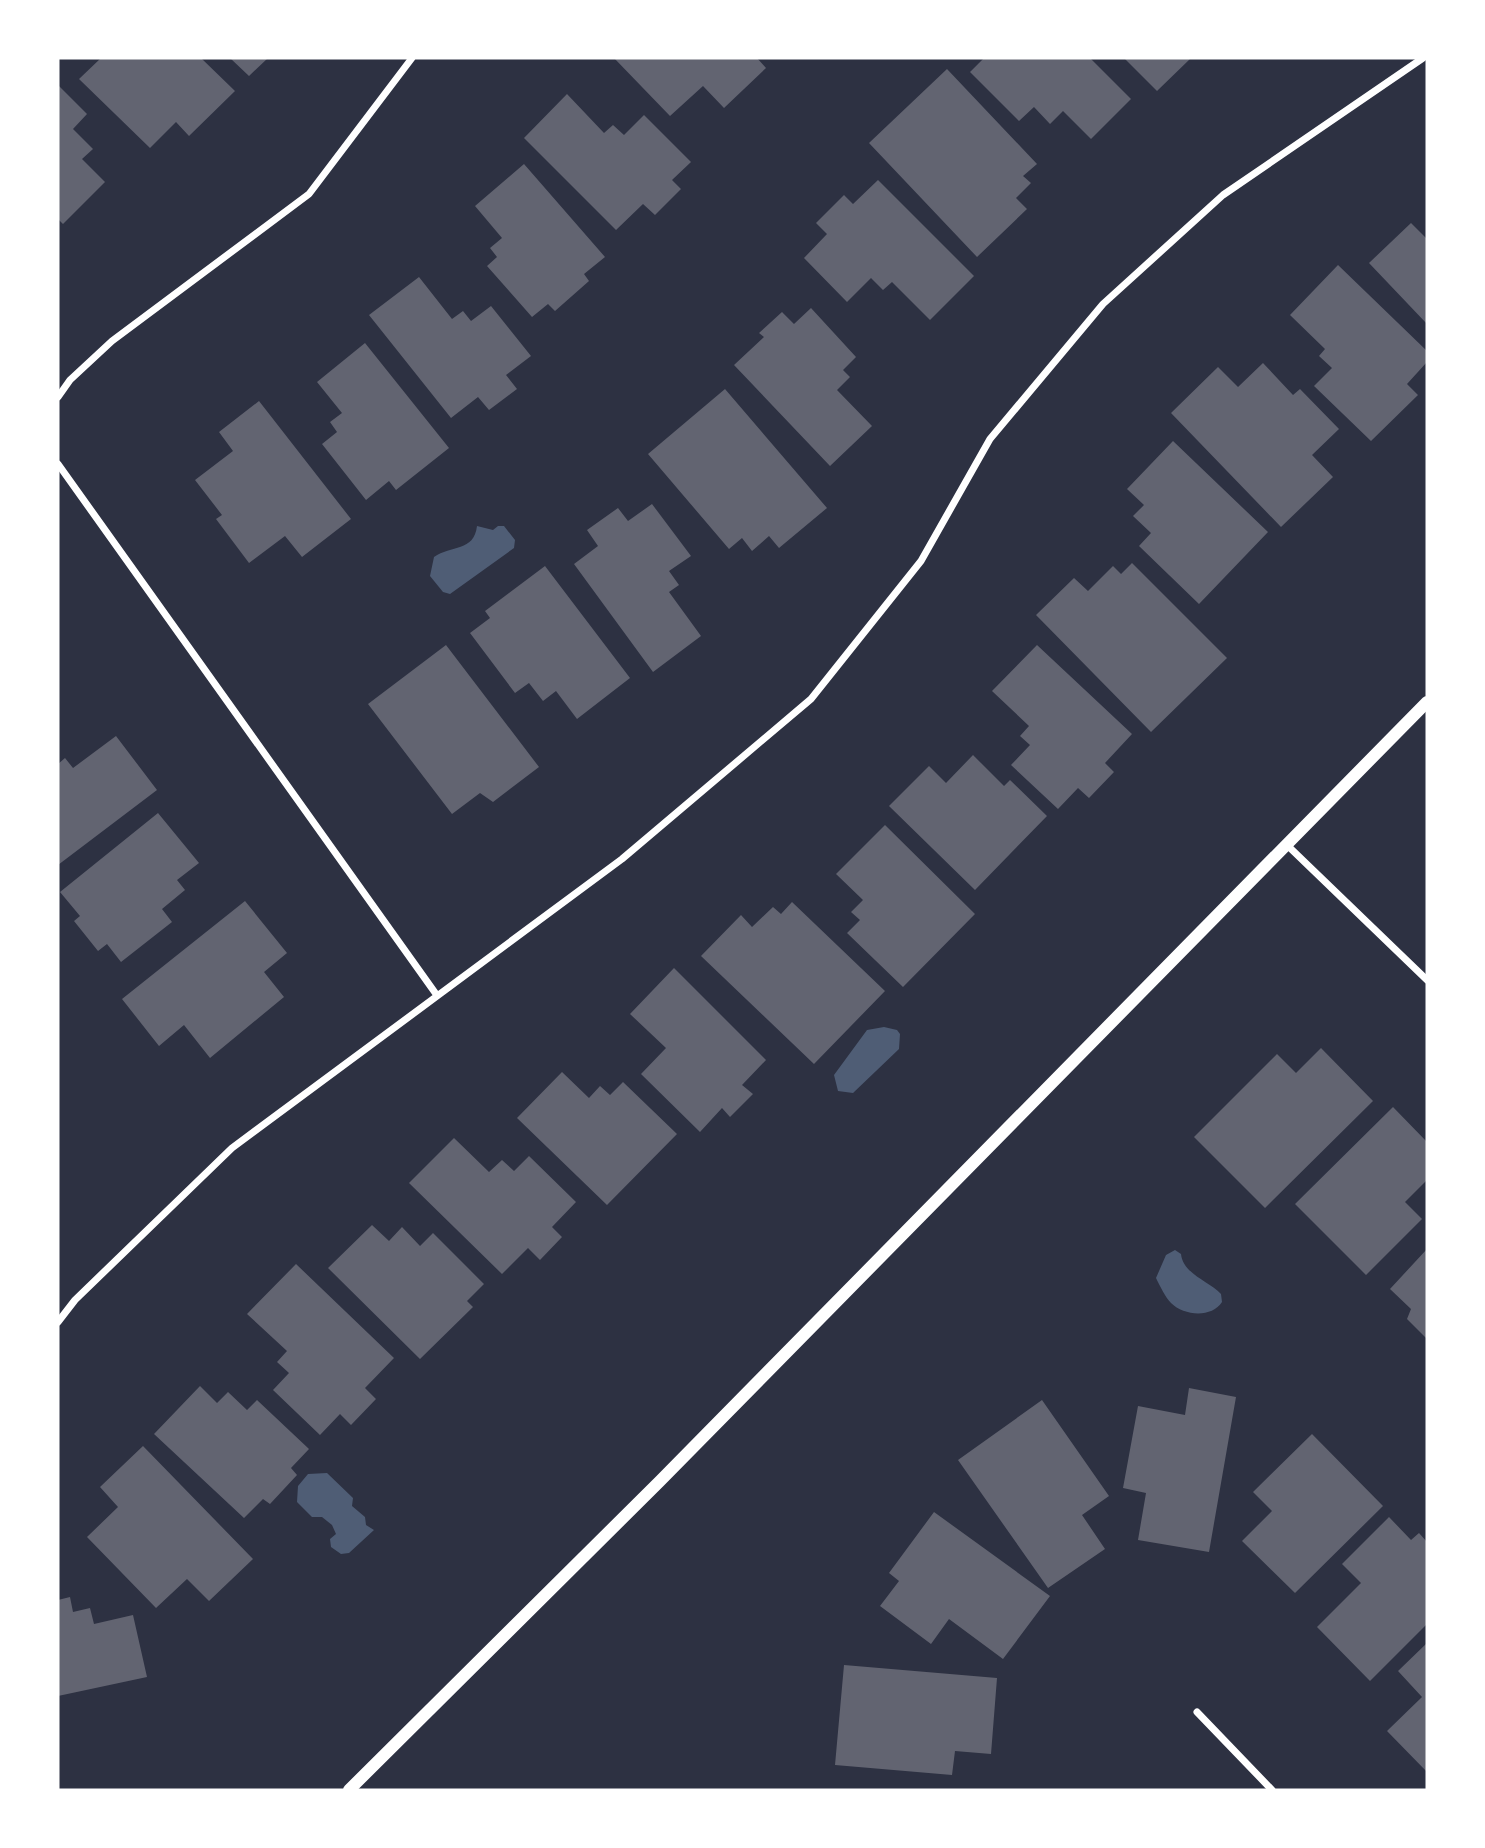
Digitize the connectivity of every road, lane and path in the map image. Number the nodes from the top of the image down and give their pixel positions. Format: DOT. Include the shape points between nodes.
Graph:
graph roads {
  1 [pos="412,58"];
  2 [pos="1423,58"];
  3 [pos="58,397"];
  4 [pos="58,464"];
  5 [pos="1427,702"];
  6 [pos="1288,846"];
  7 [pos="1427,980"];
  8 [pos="436,994"];
  9 [pos="58,1322"];
  10 [pos="1197,1712"];
  11 [pos="349,1790"];
  12 [pos="1272,1790"];
  1 -- 3 [label="street" via="309,194 112,341"];
  2 -- 8 [label="street" via="1223,195 1104,304 990,439 921,561 811,699 622,859"];
  4 -- 8 [label="street"];
  5 -- 6 [label="street"];
  6 -- 7 [label="street"];
  6 -- 11 [label="street"];
  8 -- 9 [label="street" via="232,1148 75,1300"];
  10 -- 12 [label="street"];
}
